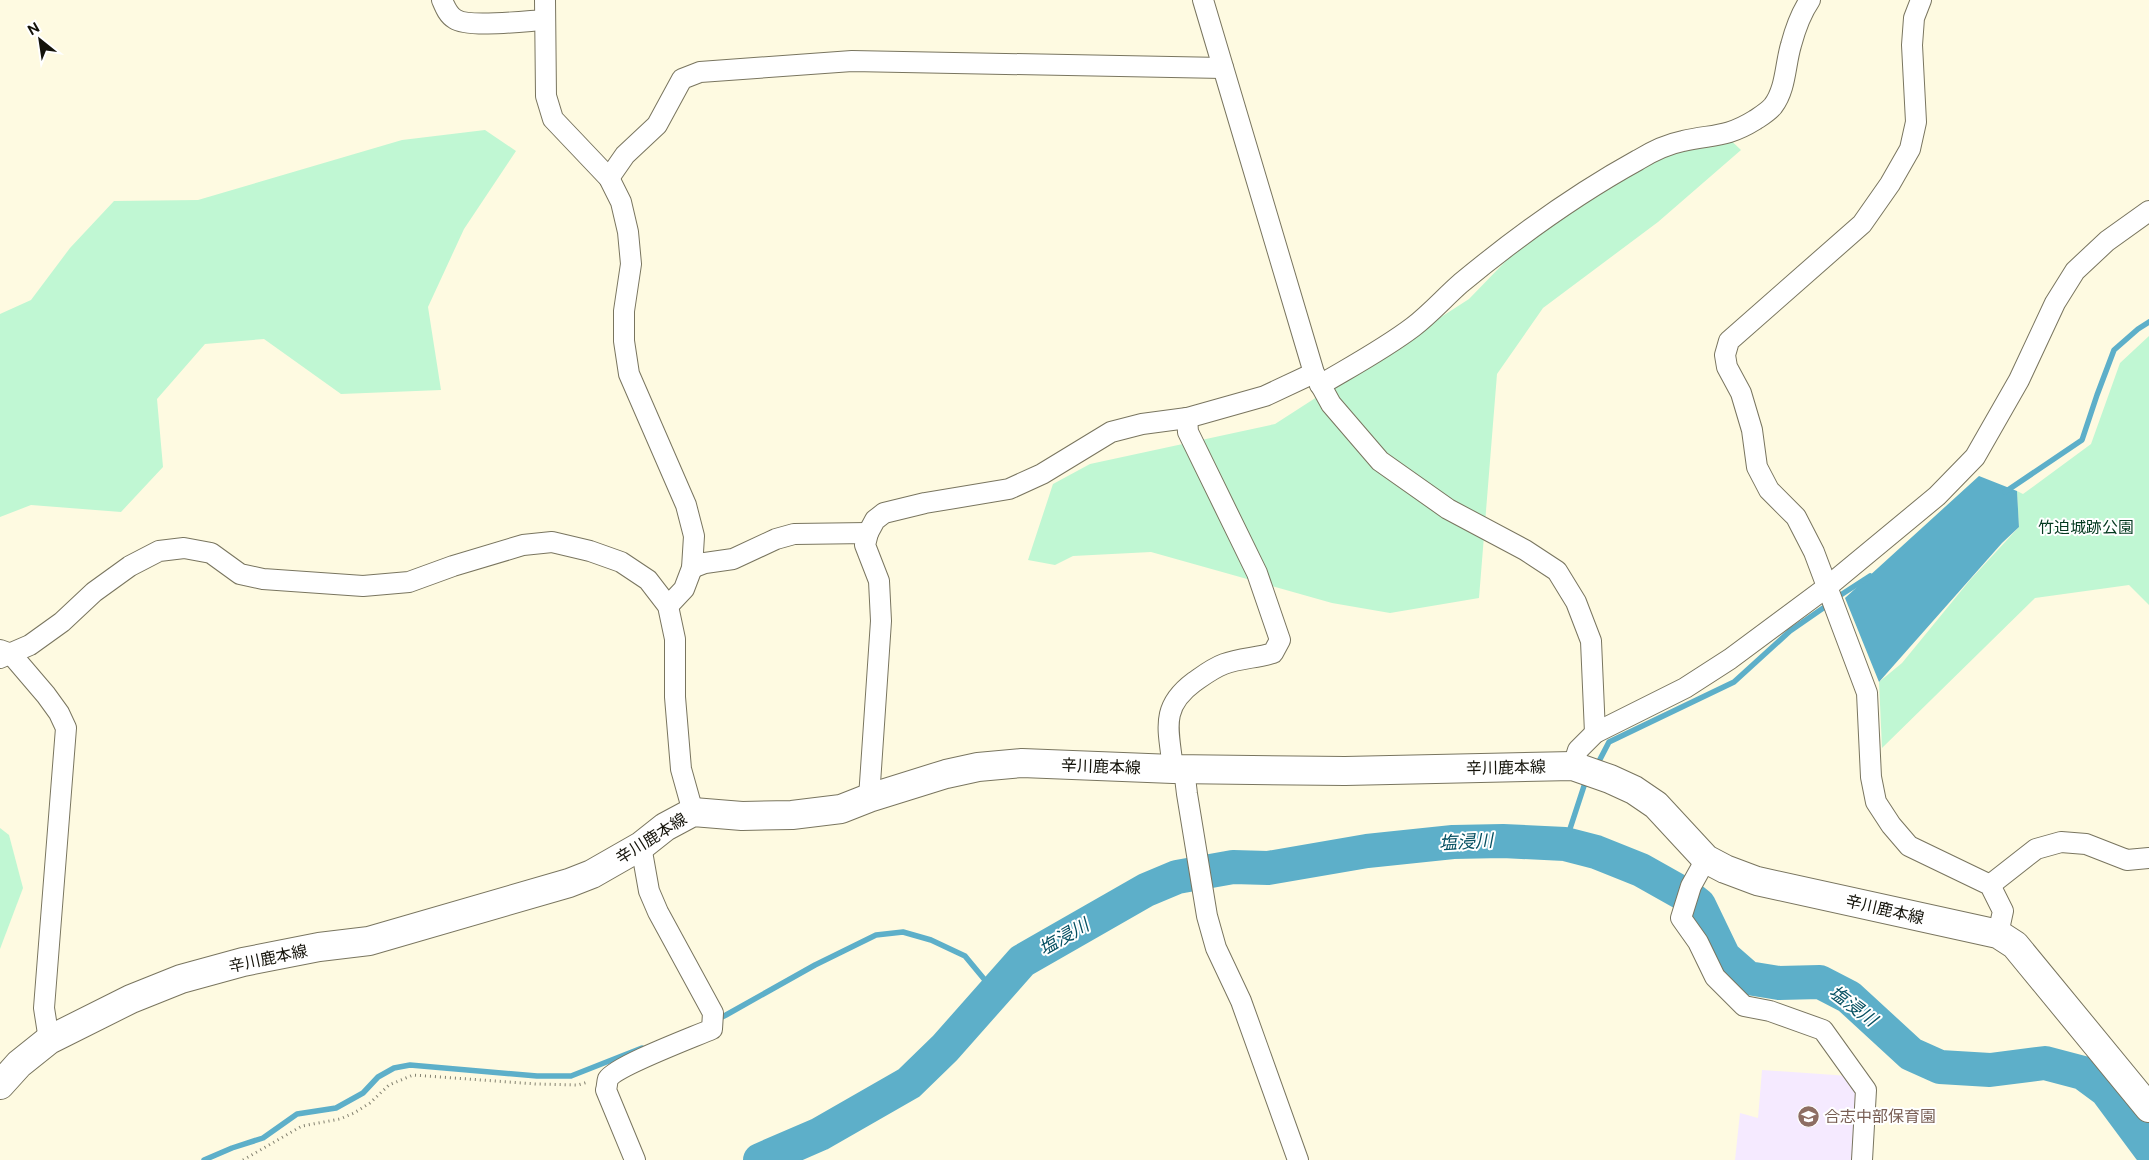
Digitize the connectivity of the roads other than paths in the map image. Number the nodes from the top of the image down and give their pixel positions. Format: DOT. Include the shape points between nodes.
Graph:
graph roads {
  1 [pos="442,0"];
  2 [pos="545,0"];
  3 [pos="1203,0"];
  4 [pos="1810,0"];
  5 [pos="1920,0"];
  6 [pos="544,20"];
  7 [pos="1223,68"];
  8 [pos="609,178"];
  9 [pos="2149,210"];
  10 [pos="1317,379"];
  11 [pos="1187,418"];
  12 [pos="868,533"];
  13 [pos="692,568"];
  14 [pos="1827,587"];
  15 [pos="668,606"];
  16 [pos="4,654"];
  17 [pos="1595,733"];
  18 [pos="1179,769"];
  19 [pos="1586,770"];
  20 [pos="870,798"];
  21 [pos="693,812"];
  22 [pos="641,846"];
  23 [pos="2149,858"];
  24 [pos="1706,859"];
  25 [pos="1990,885"];
  26 [pos="1998,934"];
  27 [pos="49,1040"];
  28 [pos="0,1085"];
  29 [pos="2149,1108"];
  30 [pos="635,1160"];
  31 [pos="1298,1160"];
  32 [pos="1862,1160"];
  1 -- 6 [label="street" via="448,13 469,24"];
  2 -- 6 [label="street"];
  3 -- 7 [label="street"];
  4 -- 10 [label="street" via="1791,45 1782,90 1764,114 1736,131 1683,141 1639,159 1489,260 1415,326 1377,352"];
  5 -- 14 [label="street" via="1914,18 1912,45 1916,122 1910,149 1862,224 1729,341 1725,356 1727,367 1741,392 1752,430 1757,467 1769,490 1796,517"];
  6 -- 8 [label="street" via="546,96 553,119"];
  7 -- 8 [label="street" via="852,61 700,72 682,79 656,125 625,155"];
  7 -- 10 [label="street"];
  8 -- 13 [label="street" via="621,202 629,240 631,264 624,311 629,374 686,504 694,536"];
  9 -- 14 [label="street" via="2107,241 2075,271 2055,303 2019,380 1974,457 1937,496"];
  10 -- 11 [label="street"];
  10 -- 17 [label="street" via="1331,404 1380,461 1448,509 1525,550 1557,572 1576,602 1591,641"];
  11 -- 12 [label="street" via="1111,432 1009,490 884,512"];
  11 -- 18 [label="street" via="1188,432 1257,573 1280,640 1273,653 1225,663 1206,672 1180,692 1171,706 1169,726"];
  12 -- 13 [label="street" via="794,534 733,559"];
  12 -- 20 [label="street" via="865,545 879,581 881,621"];
  13 -- 15 [label="street" via="684,589"];
  14 -- 17 [label="street" via="1685,688"];
  14 -- 25 [label="street" via="1867,693 1871,777 1876,802 1890,825 1909,846"];
  15 -- 16 [label="street" via="648,580 621,562 552,542 515,547 409,582 363,586 264,579 240,574 211,553 184,548 160,550 130,566 30,645"];
  15 -- 21 [label="street" via="675,639 675,697 681,769"];
  16 -- 27 [label="street" via="50,701 66,728 44,1008"];
  17 -- 19 [label="street" via="1578,750"];
  18 -- 19 [label="main road, 辛川鹿本線"];
  18 -- 20 [label="main road, 辛川鹿本線" via="1022,763 978,767"];
  18 -- 31 [label="street" via="1216,948 1241,1001"];
  19 -- 24 [label="main road, 辛川鹿本線" via="1634,790 1656,805"];
  20 -- 21 [label="main road, 辛川鹿本線" via="841,809 792,816"];
  21 -- 22 [label="main road, 辛川鹿本線" via="665,827"];
  22 -- 27 [label="main road, 辛川鹿本線" via="592,874 569,883 408,931 369,941 318,947 244,962 181,979 131,999"];
  22 -- 30 [label="street" via="649,890 658,912 713,1013 712,1029 630,1065 608,1079 606,1090"];
  23 -- 25 [label="street" via="2127,860 2086,844 2061,842 2036,849"];
  24 -- 26 [label="main road, 辛川鹿本線" via="1757,881"];
  24 -- 32 [label="street" via="1691,886 1681,918 1698,942 1715,977 1744,1006 1770,1011 1823,1030 1866,1090"];
  25 -- 26 [label="street" via="2003,911"];
  26 -- 29 [label="main road, 辛川鹿本線" via="2015,945"];
  27 -- 28 [label="main road, 辛川鹿本線" via="19,1064"];
}
